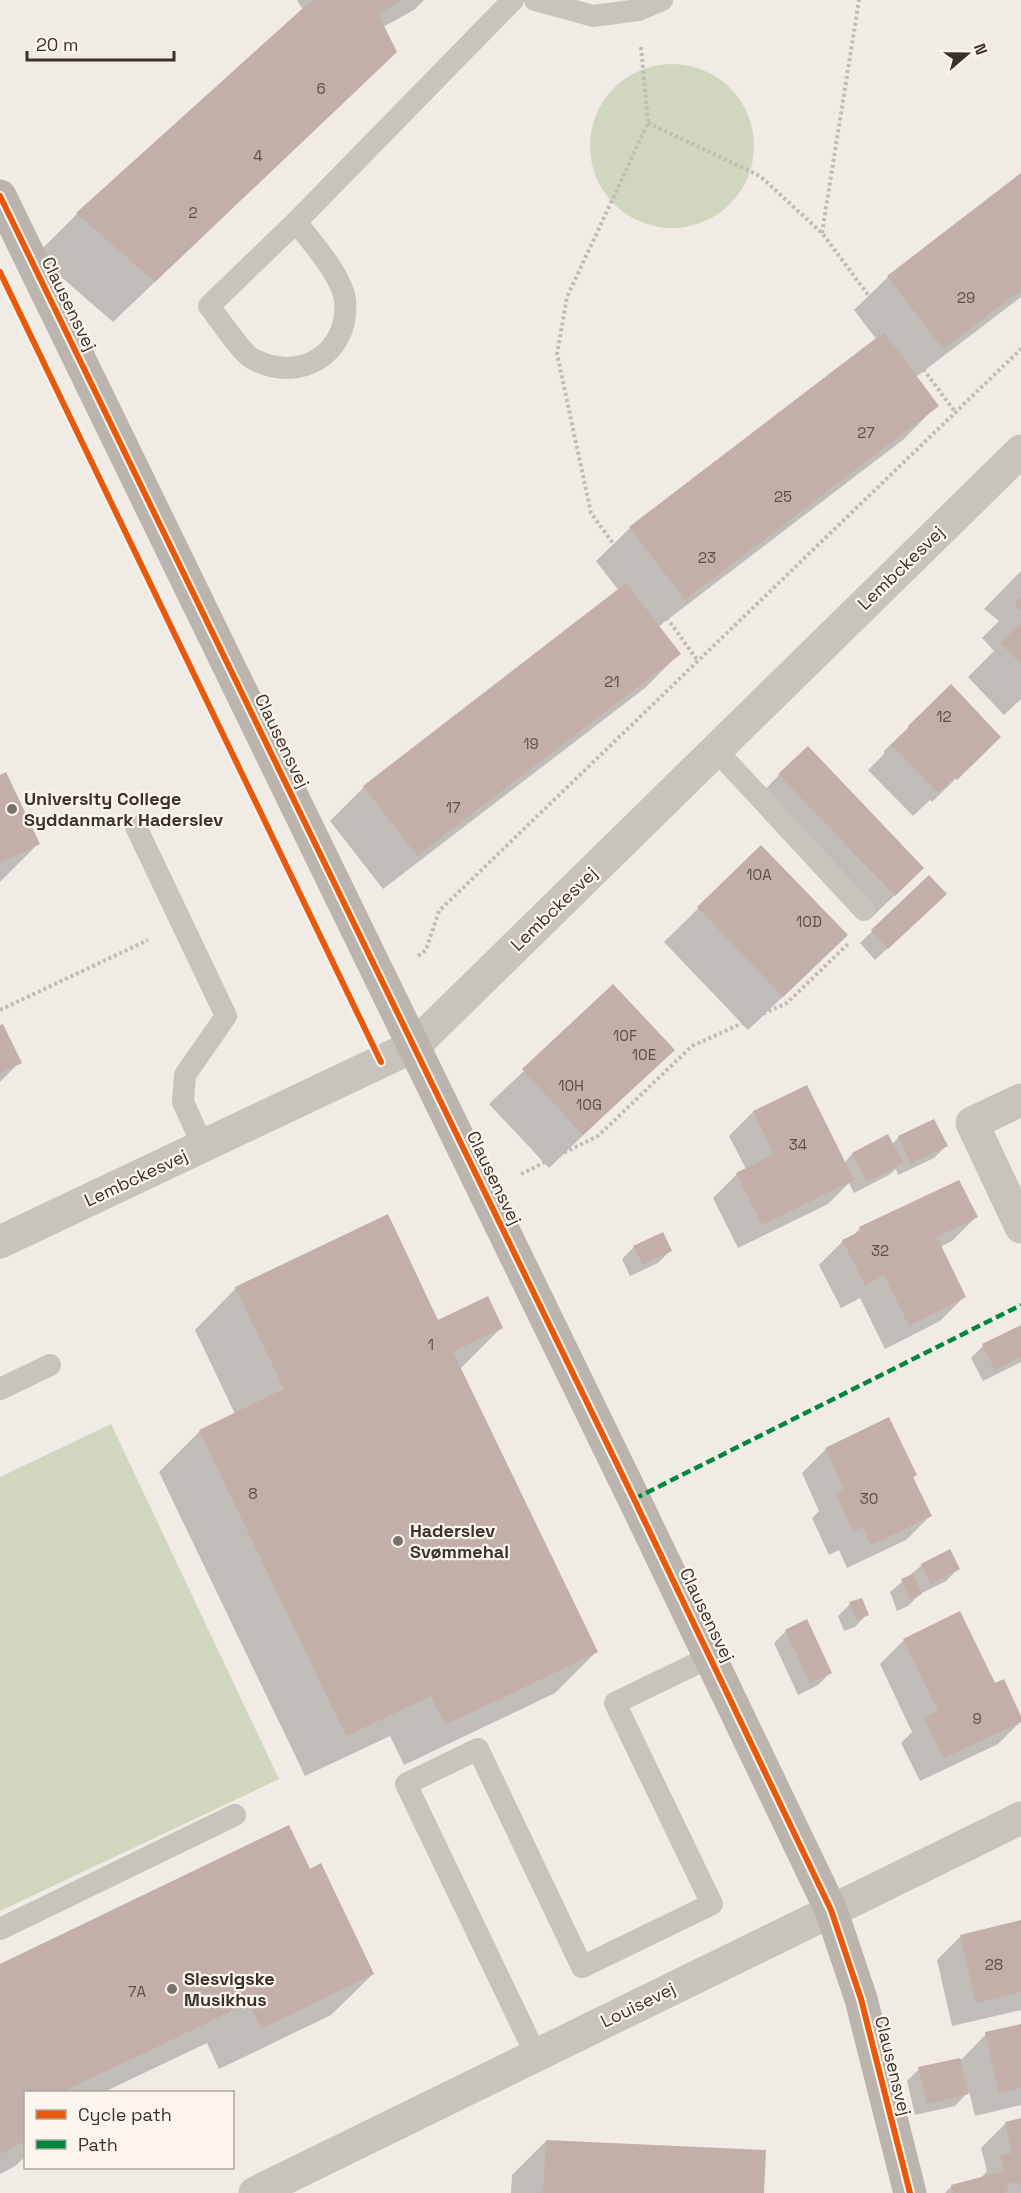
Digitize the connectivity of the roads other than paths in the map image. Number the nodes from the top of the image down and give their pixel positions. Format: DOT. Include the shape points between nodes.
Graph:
graph roads {
  1 [pos="513,0"];
  2 [pos="534,0"];
  3 [pos="662,0"];
  4 [pos="0,196"];
  5 [pos="296,222"];
  6 [pos="1021,451"];
  7 [pos="716,750"];
  8 [pos="136,827"];
  9 [pos="864,910"];
  10 [pos="414,1046"];
  11 [pos="1021,1100"];
  12 [pos="203,1146"];
  13 [pos="1021,1227"];
  14 [pos="0,1242"];
  15 [pos="50,1365"];
  16 [pos="0,1389"];
  17 [pos="710,1657"];
  18 [pos="235,1815"];
  19 [pos="1021,1818"];
  20 [pos="831,1910"];
  21 [pos="0,1929"];
  22 [pos="536,2055"];
  23 [pos="255,2193"];
  24 [pos="910,2193"];
  1 -- 5 [label="lane"];
  2 -- 3 [label="lane" via="593,15 638,10"];
  4 -- 10 [label="street, Clausensvej"];
  5 -- 5 [label="lane" via="209,306 250,358 276,369 305,367 329,351 344,327 345,298 334,272"];
  6 -- 7 [label="street, Lembckesvej"];
  7 -- 9 [label="lane"];
  7 -- 10 [label="street, Lembckesvej"];
  8 -- 12 [label="lane" via="226,1016 185,1075 183,1102"];
  10 -- 12 [label="street, Lembckesvej"];
  10 -- 17 [label="street, Clausensvej"];
  11 -- 13 [label="street" via="972,1123"];
  12 -- 14 [label="street, Lembckesvej"];
  15 -- 16 [label="lane"];
  17 -- 20 [label="street, Clausensvej"];
  17 -- 22 [label="lane" via="615,1703 712,1904 582,1967 478,1749 406,1784"];
  18 -- 21 [label="lane"];
  19 -- 20 [label="street, Louisevej"];
  20 -- 22 [label="street, Louisevej"];
  20 -- 24 [label="street, Clausensvej" via="861,1999"];
  22 -- 23 [label="street, Louisevej"];
}
